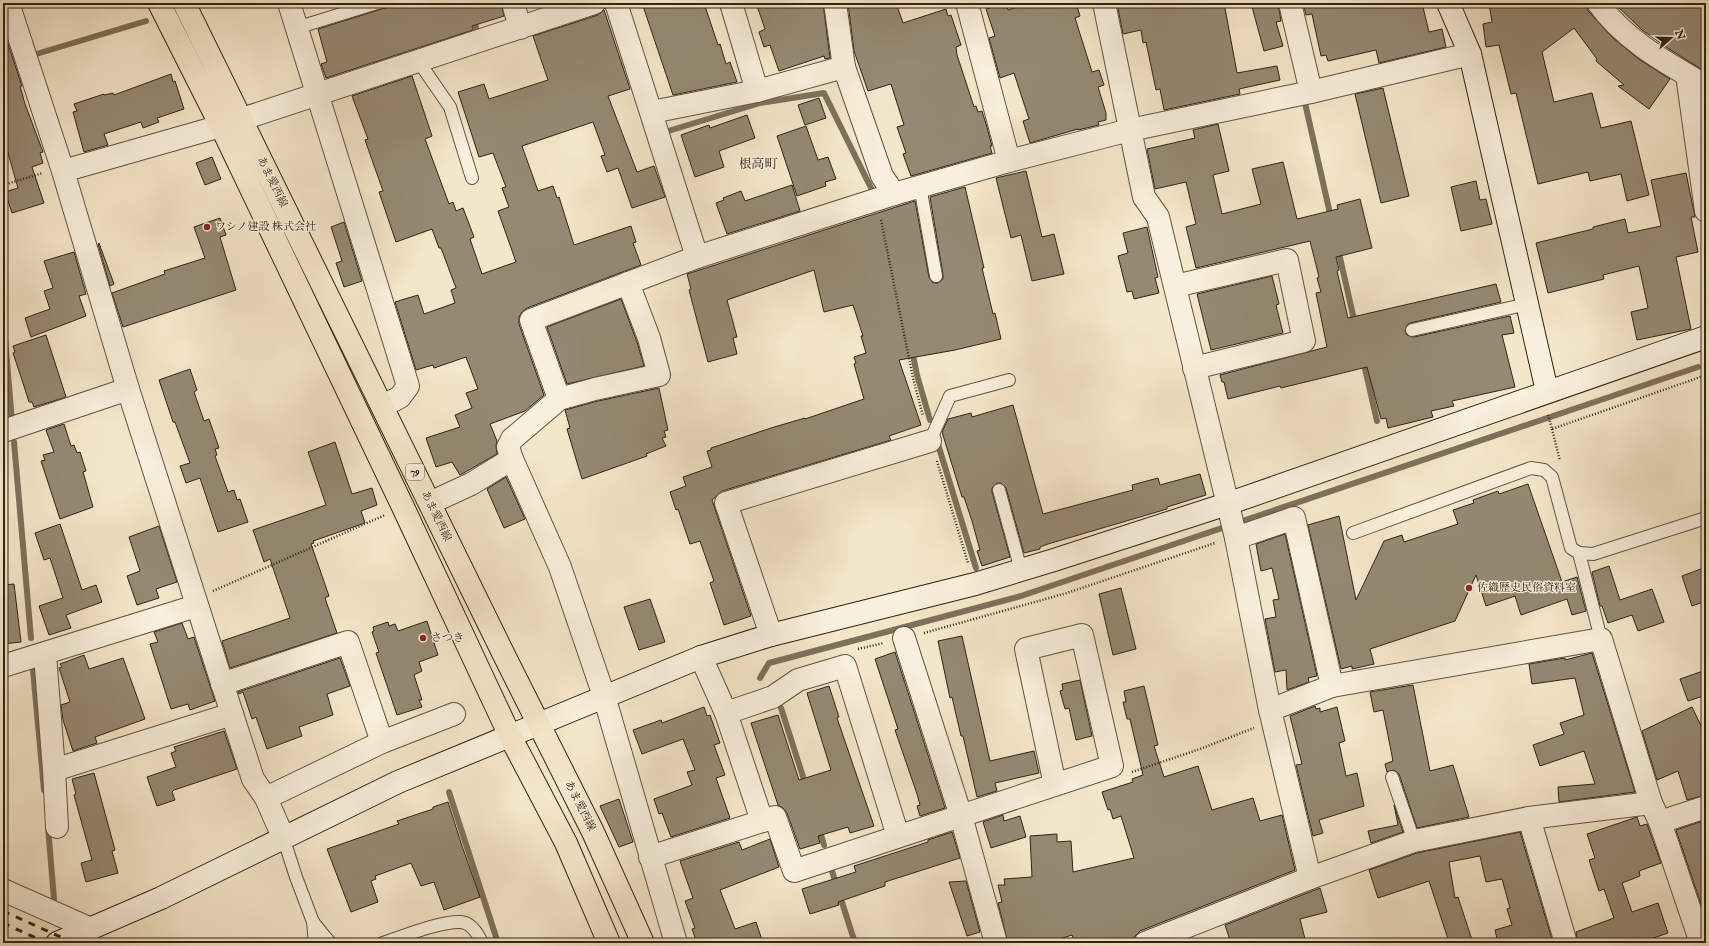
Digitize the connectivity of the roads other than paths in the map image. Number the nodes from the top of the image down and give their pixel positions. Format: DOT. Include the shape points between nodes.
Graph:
graph roads {
  1 [pos="8,3"];
  2 [pos="159,3"];
  3 [pos="184,3"];
  4 [pos="289,3"];
  5 [pos="377,3"];
  6 [pos="513,3"];
  7 [pos="594,3"];
  8 [pos="616,3"];
  9 [pos="731,3"];
  10 [pos="835,3"];
  11 [pos="967,3"];
  12 [pos="1104,3"];
  13 [pos="1290,3"];
  14 [pos="1448,3"];
  15 [pos="1598,3"];
  16 [pos="296,28"];
  17 [pos="520,28"];
  18 [pos="1470,54"];
  19 [pos="419,62"];
  20 [pos="844,67"];
  21 [pos="1687,75"];
  22 [pos="1706,86"];
  23 [pos="756,91"];
  24 [pos="1311,92"];
  25 [pos="316,95"];
  26 [pos="652,112"];
  27 [pos="231,123"];
  28 [pos="1130,130"];
  29 [pos="1009,160"];
  30 [pos="63,169"];
  31 [pos="472,178"];
  32 [pos="920,186"];
  33 [pos="886,197"];
  34 [pos="1706,211"];
  35 [pos="697,257"];
  36 [pos="936,276"];
  37 [pos="628,284"];
  38 [pos="1175,286"];
  39 [pos="1527,304"];
  40 [pos="1412,330"];
  41 [pos="1706,337"];
  42 [pos="1194,368"];
  43 [pos="1009,380"];
  44 [pos="128,389"];
  45 [pos="1547,391"];
  46 [pos="559,399"];
  47 [pos="383,406"];
  48 [pos="3,431"];
  49 [pos="930,441"];
  50 [pos="512,459"];
  51 [pos="999,490"];
  52 [pos="430,503"];
  53 [pos="1228,507"];
  54 [pos="1706,518"];
  55 [pos="1354,533"];
  56 [pos="1235,536"];
  57 [pos="1579,553"];
  58 [pos="1021,570"];
  59 [pos="195,602"];
  60 [pos="771,635"];
  61 [pos="904,638"];
  62 [pos="1601,639"];
  63 [pos="45,654"];
  64 [pos="701,657"];
  65 [pos="3,666"];
  66 [pos="222,684"];
  67 [pos="1332,686"];
  68 [pos="604,696"];
  69 [pos="726,713"];
  70 [pos="232,714"];
  71 [pos="454,714"];
  72 [pos="1271,715"];
  73 [pos="539,724"];
  74 [pos="510,736"];
  75 [pos="382,742"];
  76 [pos="54,770"];
  77 [pos="1392,777"];
  78 [pos="1054,785"];
  79 [pos="266,798"];
  80 [pos="1706,807"];
  81 [pos="1656,813"];
  82 [pos="961,816"];
  83 [pos="1528,818"];
  84 [pos="762,821"];
  85 [pos="57,827"];
  86 [pos="898,836"];
  87 [pos="283,837"];
  88 [pos="1414,841"];
  89 [pos="650,857"];
  90 [pos="1310,878"];
  91 [pos="3,890"];
  92 [pos="313,922"];
  93 [pos="91,929"];
  94 [pos="1182,937"];
  95 [pos="57,943"];
  96 [pos="315,943"];
  97 [pos="330,943"];
  98 [pos="383,943"];
  99 [pos="482,943"];
  100 [pos="609,943"];
  101 [pos="644,943"];
  102 [pos="676,943"];
  103 [pos="996,943"];
  104 [pos="1145,943"];
  105 [pos="1566,943"];
  106 [pos="1701,943"];
  1 -- 30 [label="street"];
  2 -- 27 [label="main road, あま愛西線 / 79"];
  3 -- 27 [label="main road, あま愛西線 / 79"];
  4 -- 16 [label="street"];
  5 -- 16 [label="lane"];
  6 -- 17 [label="street"];
  7 -- 17 [label="street"];
  8 -- 26 [label="street"];
  9 -- 23 [label="street"];
  10 -- 20 [label="street"];
  11 -- 29 [label="street"];
  12 -- 28 [label="street"];
  13 -- 24 [label="street"];
  14 -- 18 [label="street"];
  15 -- 21 [label="street" via="1610,20 1638,44"];
  16 -- 25 [label="street"];
  17 -- 19 [label="street"];
  18 -- 24 [label="street"];
  18 -- 39 [label="street"];
  19 -- 25 [label="street"];
  19 -- 31 [label="lane" via="450,107"];
  20 -- 23 [label="street"];
  20 -- 33 [label="street" via="882,176"];
  21 -- 22 [label="street"];
  21 -- 34 [label="street"];
  23 -- 26 [label="street"];
  24 -- 28 [label="street"];
  25 -- 27 [label="street"];
  25 -- 47 [label="street" via="408,386 400,397"];
  26 -- 35 [label="street"];
  27 -- 30 [label="street"];
  27 -- 47 [label="main road, あま愛西線 / 79"];
  27 -- 74 [label="main road, あま愛西線 / 79" via="403,507"];
  28 -- 29 [label="street"];
  28 -- 38 [label="street" via="1144,197 1158,217"];
  29 -- 32 [label="street"];
  30 -- 44 [label="street"];
  32 -- 33 [label="street"];
  32 -- 36 [label="lane"];
  33 -- 35 [label="street"];
  35 -- 37 [label="street"];
  37 -- 46 [label="street" via="531,320"];
  37 -- 46 [label="street" via="649,338 659,375"];
  38 -- 42 [label="street"];
  38 -- 42 [label="street" via="1286,260 1304,341"];
  39 -- 40 [label="lane"];
  39 -- 45 [label="street"];
  41 -- 45 [label="street"];
  42 -- 53 [label="street"];
  43 -- 49 [label="lane" via="950,396"];
  44 -- 48 [label="street"];
  44 -- 59 [label="street"];
  45 -- 53 [label="street"];
  46 -- 50 [label="street" via="512,440 508,447"];
  47 -- 52 [label="main road, あま愛西線 / 79"];
  49 -- 60 [label="street" via="726,503"];
  50 -- 52 [label="street" via="471,484"];
  50 -- 68 [label="street" via="560,567"];
  51 -- 58 [label="lane"];
  52 -- 73 [label="main road, あま愛西線 / 79"];
  53 -- 56 [label="street"];
  53 -- 58 [label="street"];
  54 -- 57 [label="lane" via="1593,554"];
  55 -- 57 [label="lane" via="1531,468 1544,470 1552,477 1571,548"];
  56 -- 67 [label="street" via="1294,518"];
  56 -- 72 [label="street"];
  57 -- 62 [label="lane"];
  58 -- 60 [label="street"];
  59 -- 63 [label="street"];
  59 -- 66 [label="street"];
  60 -- 64 [label="street"];
  61 -- 82 [label="street"];
  62 -- 67 [label="street"];
  62 -- 81 [label="street"];
  63 -- 65 [label="street"];
  63 -- 76 [label="street"];
  64 -- 68 [label="street"];
  64 -- 69 [label="street"];
  66 -- 70 [label="street"];
  66 -- 75 [label="street" via="348,642"];
  67 -- 72 [label="street"];
  68 -- 73 [label="street"];
  68 -- 89 [label="street"];
  69 -- 84 [label="street"];
  69 -- 86 [label="street" via="773,696 798,680 845,666"];
  70 -- 76 [label="street"];
  70 -- 79 [label="street" via="253,779"];
  71 -- 75 [label="street"];
  72 -- 90 [label="street"];
  73 -- 74 [label="street"];
  73 -- 101 [label="main road, あま愛西線 / 79" via="593,832"];
  74 -- 87 [label="street" via="398,782"];
  74 -- 100 [label="main road, あま愛西線 / 79" via="566,843"];
  75 -- 79 [label="street"];
  76 -- 85 [label="street"];
  77 -- 88 [label="lane"];
  78 -- 78 [label="street" via="1112,766 1082,636 1026,649"];
  78 -- 82 [label="street"];
  79 -- 87 [label="street"];
  80 -- 81 [label="street"];
  81 -- 83 [label="street"];
  81 -- 106 [label="street"];
  82 -- 86 [label="street"];
  82 -- 103 [label="street"];
  83 -- 88 [label="street"];
  83 -- 105 [label="street"];
  84 -- 86 [label="street" via="775,817 794,870"];
  84 -- 89 [label="street"];
  87 -- 92 [label="lane"];
  87 -- 93 [label="street" via="161,898"];
  88 -- 90 [label="street"];
  89 -- 102 [label="street"];
  90 -- 94 [label="street"];
  91 -- 93 [label="street"];
  92 -- 96 [label="lane"];
  92 -- 97 [label="lane"];
  93 -- 95 [label="street"];
  94 -- 104 [label="street"];
  98 -- 99 [label="lane" via="441,925 462,922 476,931"];
}
